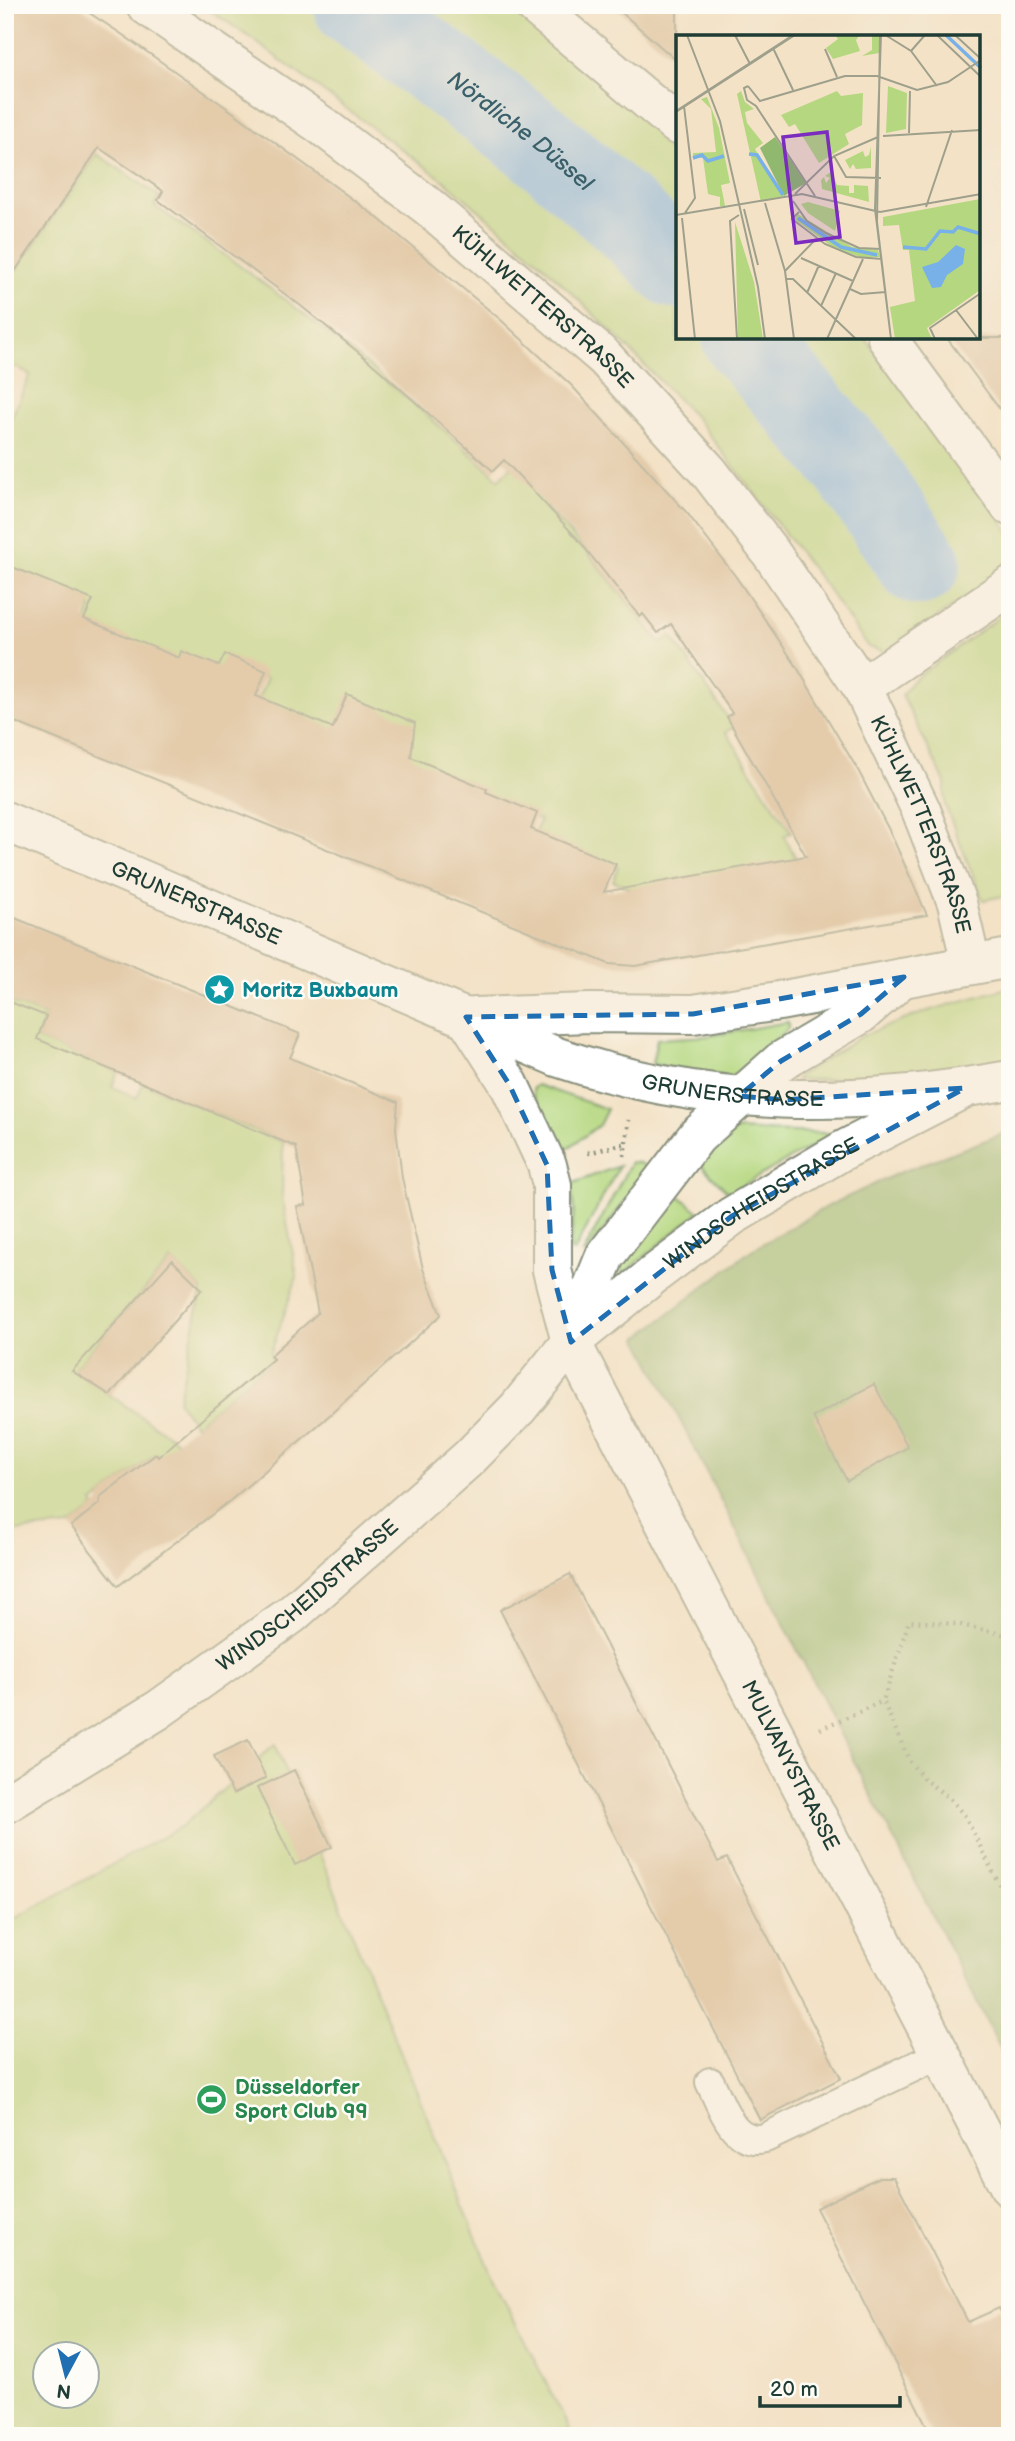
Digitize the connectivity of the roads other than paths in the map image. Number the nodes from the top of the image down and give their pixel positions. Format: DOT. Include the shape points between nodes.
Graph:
graph roads {
  1 [pos="146,5"];
  2 [pos="552,10"];
  3 [pos="676,124"];
  4 [pos="888,340"];
  5 [pos="1010,506"];
  6 [pos="1010,586"];
  7 [pos="862,687"];
  8 [pos="5,821"];
  9 [pos="1010,958"];
  10 [pos="971,964"];
  11 [pos="904,977"];
  12 [pos="466,1017"];
  13 [pos="1010,1080"];
  14 [pos="965,1088"];
  15 [pos="739,1096"];
  16 [pos="571,1342"];
  17 [pos="5,1804"];
  18 [pos="941,2054"];
  19 [pos="710,2082"];
  20 [pos="1010,2188"];
  1 -- 7 [label="main road, KÜHLWETTERSTRASSE" via="321,125 429,207 605,358 709,472 771,553"];
  2 -- 3 [label="main road"];
  4 -- 5 [label="main road"];
  6 -- 7 [label="main road"];
  7 -- 10 [label="main road, KÜHLWETTERSTRASSE" via="921,810 957,903"];
  8 -- 12 [label="main road, GRUNERSTRASSE"];
  9 -- 10 [label="main road, GRUNERSTRASSE"];
  10 -- 11 [label="main road, GRUNERSTRASSE"];
  11 -- 12 [label="main road, GRUNERSTRASSE" via="693,1014"];
  11 -- 15 [label="main road, WINDSCHEIDSTRASSE" via="861,1014 781,1061"];
  12 -- 15 [label="main road, GRUNERSTRASSE" via="600,1072"];
  12 -- 16 [label="main road" via="509,1084 547,1165 552,1185 552,1270"];
  13 -- 14 [label="main road, GRUNERSTRASSE"];
  14 -- 15 [label="main road, GRUNERSTRASSE" via="834,1100"];
  14 -- 16 [label="main road, WINDSCHEIDSTRASSE" via="732,1216"];
  15 -- 16 [label="main road, WINDSCHEIDSTRASSE" via="697,1136 605,1256"];
  16 -- 17 [label="main road, WINDSCHEIDSTRASSE" via="469,1458 291,1615 158,1710"];
  16 -- 18 [label="main road, MULVANYSTRASSE"];
  18 -- 19 [label="lane" via="757,2140 747,2139 735,2129"];
  18 -- 20 [label="main road, MULVANYSTRASSE"];
}
